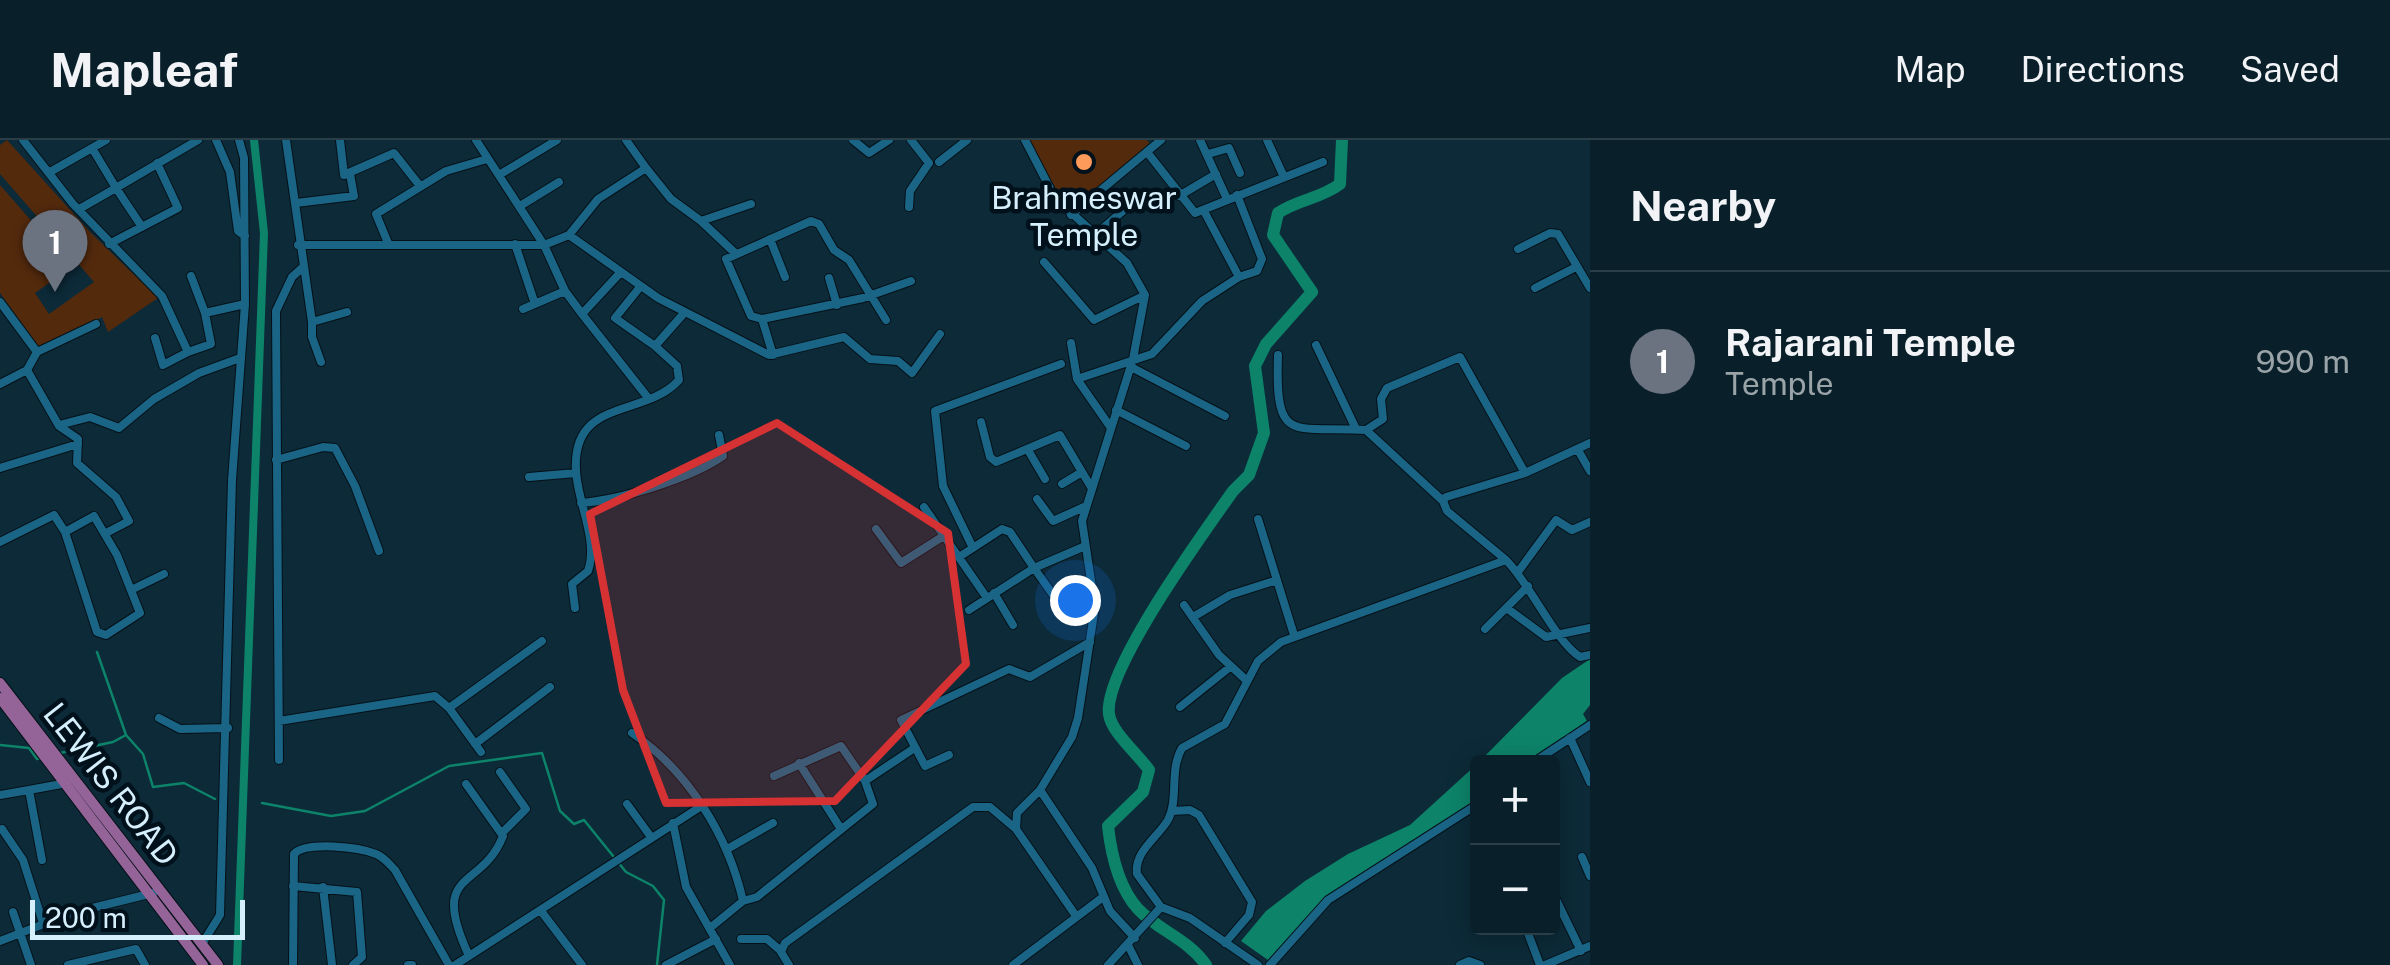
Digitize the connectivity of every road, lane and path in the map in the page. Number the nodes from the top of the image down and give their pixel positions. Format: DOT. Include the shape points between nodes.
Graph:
graph roads {
  1 [pos="23,140"];
  2 [pos="106,140"];
  3 [pos="198,140"];
  4 [pos="216,140"];
  5 [pos="239,140"];
  6 [pos="286,140"];
  7 [pos="340,140"];
  8 [pos="476,140"];
  9 [pos="557,140"];
  10 [pos="626,140"];
  11 [pos="853,140"];
  12 [pos="888,140"];
  13 [pos="911,140"];
  14 [pos="967,140"];
  15 [pos="1025,140"];
  16 [pos="1161,140"];
  17 [pos="1200,140"];
  18 [pos="1267,140"];
  19 [pos="956,143"];
  20 [pos="92,148"];
  21 [pos="1147,152"];
  22 [pos="1208,154"];
  23 [pos="486,158"];
  24 [pos="939,162"];
  25 [pos="1322,162"];
  26 [pos="157,163"];
  27 [pos="646,168"];
  28 [pos="50,172"];
  29 [pos="1240,173"];
  30 [pos="350,174"];
  31 [pos="1216,174"];
  32 [pos="499,175"];
  33 [pos="1284,177"];
  34 [pos="559,182"];
  35 [pos="420,186"];
  36 [pos="116,188"];
  37 [pos="1237,195"];
  38 [pos="1140,196"];
  39 [pos="1179,196"];
  40 [pos="1227,199"];
  41 [pos="296,203"];
  42 [pos="750,204"];
  43 [pos="520,206"];
  44 [pos="910,207"];
  45 [pos="81,208"];
  46 [pos="1204,210"];
  47 [pos="1072,215"];
  48 [pos="702,221"];
  49 [pos="142,227"];
  50 [pos="569,235"];
  51 [pos="1095,235"];
  52 [pos="245,236"];
  53 [pos="770,238"];
  54 [pos="388,242"];
  55 [pos="108,244"];
  56 [pos="515,244"];
  57 [pos="544,244"];
  58 [pos="298,245"];
  59 [pos="1518,250"];
  60 [pos="735,253"];
  61 [pos="1044,262"];
  62 [pos="302,268"];
  63 [pos="1576,268"];
  64 [pos="619,274"];
  65 [pos="191,276"];
  66 [pos="785,277"];
  67 [pos="1238,277"];
  68 [pos="828,278"];
  69 [pos="912,281"];
  70 [pos="640,287"];
  71 [pos="1535,288"];
  72 [pos="1590,288"];
  73 [pos="565,291"];
  74 [pos="1145,295"];
  75 [pos="872,296"];
  76 [pos="0,302"];
  77 [pos="245,304"];
  78 [pos="534,304"];
  79 [pos="837,305"];
  80 [pos="522,309"];
  81 [pos="347,312"];
  82 [pos="686,312"];
  83 [pos="205,313"];
  84 [pos="582,314"];
  85 [pos="762,319"];
  86 [pos="886,320"];
  87 [pos="312,322"];
  88 [pos="96,324"];
  89 [pos="940,334"];
  90 [pos="155,338"];
  91 [pos="1071,344"];
  92 [pos="1316,345"];
  93 [pos="654,346"];
  94 [pos="37,352"];
  95 [pos="188,352"];
  96 [pos="1278,354"];
  97 [pos="772,355"];
  98 [pos="240,358"];
  99 [pos="322,362"];
  100 [pos="1132,363"];
  101 [pos="1061,364"];
  102 [pos="27,370"];
  103 [pos="1077,379"];
  104 [pos="0,384"];
  105 [pos="649,398"];
  106 [pos="1116,410"];
  107 [pos="1225,416"];
  108 [pos="981,422"];
  109 [pos="59,426"];
  110 [pos="1111,428"];
  111 [pos="1361,429"];
  112 [pos="719,436"];
  113 [pos="78,444"];
  114 [pos="1590,444"];
  115 [pos="1186,446"];
  116 [pos="1028,450"];
  117 [pos="1578,450"];
  118 [pos="276,460"];
  119 [pos="0,468"];
  120 [pos="1590,471"];
  121 [pos="1082,472"];
  122 [pos="576,473"];
  123 [pos="1526,473"];
  124 [pos="529,477"];
  125 [pos="1045,479"];
  126 [pos="1062,484"];
  127 [pos="1091,488"];
  128 [pos="1037,499"];
  129 [pos="1442,501"];
  130 [pos="581,503"];
  131 [pos="1084,507"];
  132 [pos="924,508"];
  133 [pos="1258,518"];
  134 [pos="1590,522"];
  135 [pos="876,530"];
  136 [pos="65,532"];
  137 [pos="106,533"];
  138 [pos="942,536"];
  139 [pos="0,542"];
  140 [pos="1083,547"];
  141 [pos="973,548"];
  142 [pos="379,551"];
  143 [pos="958,557"];
  144 [pos="1506,560"];
  145 [pos="1034,568"];
  146 [pos="1518,572"];
  147 [pos="164,574"];
  148 [pos="1277,580"];
  149 [pos="1528,586"];
  150 [pos="132,590"];
  151 [pos="990,596"];
  152 [pos="1184,605"];
  153 [pos="576,608"];
  154 [pos="1508,609"];
  155 [pos="970,610"];
  156 [pos="1066,613"];
  157 [pos="1194,617"];
  158 [pos="1012,625"];
  159 [pos="1590,628"];
  160 [pos="1485,629"];
  161 [pos="1560,633"];
  162 [pos="1294,635"];
  163 [pos="542,641"];
  164 [pos="1090,642"];
  165 [pos="1590,656"];
  166 [pos="1230,666"];
  167 [pos="1246,680"];
  168 [pos="0,682"];
  169 [pos="550,687"];
  170 [pos="0,698"];
  171 [pos="450,708"];
  172 [pos="1180,708"];
  173 [pos="158,718"];
  174 [pos="279,721"];
  175 [pos="1590,725"];
  176 [pos="228,728"];
  177 [pos="632,733"];
  178 [pos="1570,738"];
  179 [pos="40,741"];
  180 [pos="475,744"];
  181 [pos="913,749"];
  182 [pos="482,752"];
  183 [pos="949,754"];
  184 [pos="1544,755"];
  185 [pos="55,760"];
  186 [pos="279,760"];
  187 [pos="800,763"];
  188 [pos="500,772"];
  189 [pos="774,776"];
  190 [pos="865,781"];
  191 [pos="1590,782"];
  192 [pos="67,784"];
  193 [pos="466,784"];
  194 [pos="29,790"];
  195 [pos="1040,790"];
  196 [pos="0,795"];
  197 [pos="627,804"];
  198 [pos="700,806"];
  199 [pos="1470,809"];
  200 [pos="1172,811"];
  201 [pos="97,814"];
  202 [pos="772,822"];
  203 [pos="673,823"];
  204 [pos="2,829"];
  205 [pos="841,829"];
  206 [pos="1016,829"];
  207 [pos="502,833"];
  208 [pos="651,837"];
  209 [pos="729,848"];
  210 [pos="1582,858"];
  211 [pos="42,860"];
  212 [pos="1590,876"];
  213 [pos="293,886"];
  214 [pos="323,887"];
  215 [pos="156,891"];
  216 [pos="1103,897"];
  217 [pos="743,901"];
  218 [pos="1560,904"];
  219 [pos="1159,908"];
  220 [pos="541,911"];
  221 [pos="13,912"];
  222 [pos="1076,916"];
  223 [pos="43,924"];
  224 [pos="710,928"];
  225 [pos="21,932"];
  226 [pos="1529,935"];
  227 [pos="741,939"];
  228 [pos="716,940"];
  229 [pos="0,941"];
  230 [pos="1132,942"];
  231 [pos="202,944"];
  232 [pos="1228,944"];
  233 [pos="1586,948"];
  234 [pos="781,951"];
  235 [pos="469,956"];
  236 [pos="92,962"];
  237 [pos="31,965"];
  238 [pos="68,965"];
  239 [pos="145,965"];
  240 [pos="202,965"];
  241 [pos="218,965"];
  242 [pos="293,965"];
  243 [pos="332,965"];
  244 [pos="353,965"];
  245 [pos="452,965"];
  246 [pos="582,965"];
  247 [pos="666,965"];
  248 [pos="730,965"];
  249 [pos="789,965"];
  250 [pos="1014,965"];
  251 [pos="1108,965"];
  252 [pos="1138,965"];
  253 [pos="1258,965"];
  254 [pos="1270,965"];
  255 [pos="1460,965"];
  256 [pos="1480,965"];
  257 [pos="1542,965"];
  1 -- 28 [label="street"];
  2 -- 20 [label="street"];
  3 -- 26 [label="street"];
  4 -- 52 [label="street"];
  5 -- 52 [label="street"];
  6 -- 41 [label="street"];
  7 -- 30 [label="street" via="344,175"];
  8 -- 23 [label="street"];
  9 -- 32 [label="street"];
  10 -- 27 [label="street"];
  11 -- 12 [label="street" via="870,153"];
  13 -- 44 [label="street" via="929,163 910,191"];
  14 -- 19 [label="street"];
  15 -- 47 [label="street" via="1039,174"];
  16 -- 21 [label="street"];
  17 -- 22 [label="street"];
  18 -- 33 [label="street"];
  19 -- 24 [label="street"];
  20 -- 28 [label="street"];
  20 -- 36 [label="street"];
  21 -- 39 [label="street"];
  21 -- 47 [label="street"];
  22 -- 29 [label="street" via="1228,148"];
  22 -- 31 [label="street"];
  23 -- 32 [label="street"];
  23 -- 35 [label="street"];
  25 -- 33 [label="street"];
  26 -- 36 [label="street"];
  26 -- 49 [label="street" via="178,208"];
  27 -- 48 [label="street" via="671,199"];
  27 -- 50 [label="street" via="598,199"];
  28 -- 45 [label="street"];
  30 -- 35 [label="street" via="394,152"];
  30 -- 41 [label="street" via="354,196"];
  31 -- 39 [label="street"];
  31 -- 40 [label="street"];
  32 -- 43 [label="street"];
  33 -- 37 [label="street"];
  34 -- 43 [label="street"];
  35 -- 54 [label="street" via="376,214"];
  36 -- 45 [label="street"];
  36 -- 49 [label="street"];
  37 -- 40 [label="street"];
  37 -- 67 [label="street" via="1262,260 1256,271"];
  38 -- 51 [label="street"];
  39 -- 46 [label="street" via="1190,210"];
  40 -- 46 [label="street"];
  41 -- 58 [label="street"];
  42 -- 48 [label="street"];
  43 -- 57 [label="street"];
  45 -- 55 [label="street"];
  46 -- 67 [label="street"];
  47 -- 51 [label="street"];
  48 -- 60 [label="street"];
  49 -- 55 [label="street"];
  50 -- 57 [label="street"];
  50 -- 64 [label="street"];
  51 -- 74 [label="street" via="1126,263"];
  52 -- 77 [label="street"];
  53 -- 60 [label="street"];
  53 -- 66 [label="street"];
  53 -- 75 [label="street" via="816,222"];
  54 -- 56 [label="street"];
  54 -- 58 [label="street"];
  55 -- 95 [label="street" via="162,296"];
  56 -- 57 [label="street"];
  56 -- 78 [label="street"];
  57 -- 73 [label="street"];
  58 -- 62 [label="street"];
  59 -- 63 [label="street" via="1554,232"];
  60 -- 85 [label="street" via="727,261 752,316"];
  61 -- 74 [label="street" via="1094,320"];
  62 -- 87 [label="street"];
  62 -- 118 [label="street" via="276,311"];
  63 -- 71 [label="street"];
  63 -- 72 [label="street"];
  64 -- 70 [label="street"];
  64 -- 84 [label="street"];
  65 -- 83 [label="street"];
  67 -- 100 [label="street" via="1202,301 1160,349"];
  68 -- 79 [label="street"];
  69 -- 75 [label="street"];
  70 -- 82 [label="street"];
  70 -- 93 [label="street" via="615,318"];
  73 -- 78 [label="street"];
  73 -- 84 [label="street"];
  74 -- 100 [label="street"];
  75 -- 79 [label="street"];
  75 -- 86 [label="street"];
  76 -- 94 [label="street"];
  77 -- 83 [label="street"];
  77 -- 98 [label="street"];
  78 -- 80 [label="street"];
  79 -- 85 [label="street"];
  81 -- 87 [label="street"];
  82 -- 93 [label="street"];
  82 -- 97 [label="street"];
  83 -- 95 [label="street" via="211,344"];
  84 -- 105 [label="street"];
  85 -- 97 [label="street"];
  87 -- 99 [label="street"];
  88 -- 94 [label="street"];
  89 -- 97 [label="street" via="912,373 898,361 870,359 844,337"];
  90 -- 95 [label="street" via="163,365"];
  91 -- 103 [label="street"];
  92 -- 111 [label="street"];
  93 -- 105 [label="street" via="680,373 675,385"];
  94 -- 102 [label="street"];
  96 -- 111 [label="street" via="1276,404 1283,418 1306,429"];
  98 -- 109 [label="street" via="169,390 119,428 90,417"];
  98 -- 176 [label="street"];
  100 -- 103 [label="street"];
  100 -- 106 [label="street"];
  100 -- 107 [label="street"];
  101 -- 141 [label="street" via="935,411 943,486"];
  102 -- 104 [label="street"];
  102 -- 109 [label="street"];
  103 -- 110 [label="street"];
  105 -- 122 [label="street" via="612,410 583,434"];
  106 -- 110 [label="street"];
  106 -- 115 [label="street"];
  108 -- 116 [label="street" via="993,461"];
  109 -- 113 [label="street"];
  110 -- 127 [label="street"];
  111 -- 123 [label="street" via="1383,419 1381,399 1388,388 1460,358"];
  111 -- 129 [label="street"];
  112 -- 130 [label="street" via="723,456 702,468 622,497"];
  113 -- 119 [label="street"];
  113 -- 137 [label="street" via="78,462 116,497 130,521"];
  114 -- 117 [label="street"];
  116 -- 121 [label="street" via="1060,435"];
  116 -- 125 [label="street"];
  117 -- 120 [label="street"];
  117 -- 123 [label="street"];
  118 -- 142 [label="street" via="334,448"];
  118 -- 174 [label="street"];
  121 -- 126 [label="street"];
  121 -- 127 [label="street"];
  122 -- 124 [label="street"];
  122 -- 130 [label="street"];
  123 -- 129 [label="street"];
  127 -- 131 [label="street"];
  128 -- 131 [label="street" via="1053,521"];
  129 -- 144 [label="street"];
  130 -- 153 [label="street" via="591,559 588,571 573,580"];
  131 -- 140 [label="street"];
  132 -- 138 [label="street"];
  133 -- 148 [label="street"];
  134 -- 146 [label="street" via="1572,530 1556,520"];
  135 -- 138 [label="street" via="901,563"];
  136 -- 137 [label="street" via="94,516"];
  136 -- 139 [label="street" via="54,515"];
  136 -- 150 [label="street" via="97,632 106,635 140,613"];
  137 -- 150 [label="street"];
  138 -- 143 [label="street"];
  140 -- 145 [label="street"];
  140 -- 164 [label="street" via="1094,607"];
  141 -- 143 [label="street"];
  141 -- 145 [label="street" via="1007,529"];
  143 -- 151 [label="street"];
  144 -- 146 [label="street"];
  144 -- 162 [label="street"];
  145 -- 151 [label="street"];
  145 -- 156 [label="street"];
  146 -- 149 [label="street"];
  147 -- 150 [label="street"];
  148 -- 157 [label="street"];
  148 -- 162 [label="street"];
  149 -- 154 [label="street"];
  149 -- 161 [label="street"];
  151 -- 155 [label="street"];
  151 -- 158 [label="street"];
  152 -- 157 [label="street"];
  154 -- 160 [label="street"];
  154 -- 161 [label="street" via="1540,635"];
  157 -- 166 [label="street"];
  159 -- 161 [label="street"];
  161 -- 165 [label="street" via="1576,655"];
  162 -- 167 [label="street" via="1268,650"];
  163 -- 171 [label="street"];
  164 -- 181 [label="street" via="1030,677 1009,669 904,718 901,727"];
  164 -- 195 [label="street" via="1072,737"];
  166 -- 167 [label="street"];
  166 -- 172 [label="street"];
  167 -- 200 [label="street" via="1225,724 1182,748"];
  168 -- 179 [label="main road, LEWIS ROAD"];
  169 -- 180 [label="street"];
  170 -- 179 [label="main road, LEWIS ROAD"];
  171 -- 174 [label="street" via="427,696"];
  171 -- 180 [label="street"];
  173 -- 176 [label="street" via="180,729"];
  174 -- 186 [label="street"];
  175 -- 178 [label="street"];
  176 -- 231 [label="street" via="220,914"];
  177 -- 198 [label="street" via="664,754"];
  178 -- 184 [label="street"];
  178 -- 191 [label="street"];
  179 -- 185 [label="main road, LEWIS ROAD"];
  180 -- 182 [label="street"];
  181 -- 183 [label="street" via="928,767"];
  181 -- 190 [label="street"];
  185 -- 192 [label="main road, LEWIS ROAD"];
  185 -- 201 [label="main road, LEWIS ROAD"];
  187 -- 189 [label="street"];
  187 -- 190 [label="street" via="841,746"];
  187 -- 205 [label="street"];
  188 -- 207 [label="street" via="526,809"];
  190 -- 205 [label="street" via="872,808"];
  192 -- 194 [label="street"];
  192 -- 201 [label="main road, LEWIS ROAD"];
  193 -- 207 [label="street"];
  194 -- 196 [label="street"];
  194 -- 211 [label="street"];
  195 -- 206 [label="street" via="1017,813"];
  195 -- 216 [label="street" via="1092,868"];
  197 -- 208 [label="street"];
  198 -- 203 [label="street"];
  198 -- 209 [label="street"];
  199 -- 254 [label="street" via="1328,900"];
  200 -- 219 [label="street" via="1136,866"];
  200 -- 232 [label="street" via="1199,815 1252,902"];
  201 -- 215 [label="main road, LEWIS ROAD"];
  202 -- 209 [label="street"];
  203 -- 208 [label="street"];
  203 -- 224 [label="street" via="686,887"];
  204 -- 223 [label="street" via="23,860"];
  205 -- 217 [label="street" via="757,897"];
  206 -- 222 [label="street"];
  206 -- 234 [label="street" via="990,807 973,807"];
  207 -- 235 [label="street" via="454,898 456,926"];
  208 -- 220 [label="street"];
  209 -- 217 [label="street"];
  210 -- 212 [label="street"];
  213 -- 214 [label="street"];
  213 -- 242 [label="street"];
  213 -- 245 [label="street" via="294,854 301,848 377,854 395,870"];
  214 -- 243 [label="street"];
  214 -- 244 [label="street" via="357,892 362,957"];
  215 -- 223 [label="street"];
  215 -- 231 [label="main road, LEWIS ROAD"];
  215 -- 240 [label="main road, LEWIS ROAD"];
  216 -- 222 [label="street"];
  216 -- 230 [label="street"];
  217 -- 224 [label="street"];
  218 -- 233 [label="street"];
  219 -- 230 [label="street"];
  219 -- 232 [label="street" via="1190,918"];
  220 -- 235 [label="street"];
  220 -- 246 [label="street"];
  221 -- 225 [label="street"];
  222 -- 250 [label="street"];
  223 -- 225 [label="street"];
  224 -- 228 [label="street"];
  225 -- 229 [label="street"];
  225 -- 237 [label="street"];
  226 -- 257 [label="street"];
  227 -- 234 [label="street" via="767,939"];
  228 -- 247 [label="street"];
  228 -- 248 [label="street"];
  230 -- 251 [label="street"];
  230 -- 252 [label="street"];
  231 -- 241 [label="main road, LEWIS ROAD"];
  232 -- 253 [label="street"];
  233 -- 257 [label="street"];
  234 -- 249 [label="street"];
  235 -- 245 [label="street"];
  236 -- 238 [label="street"];
  236 -- 239 [label="street" via="136,948"];
  255 -- 256 [label="street"];
}
